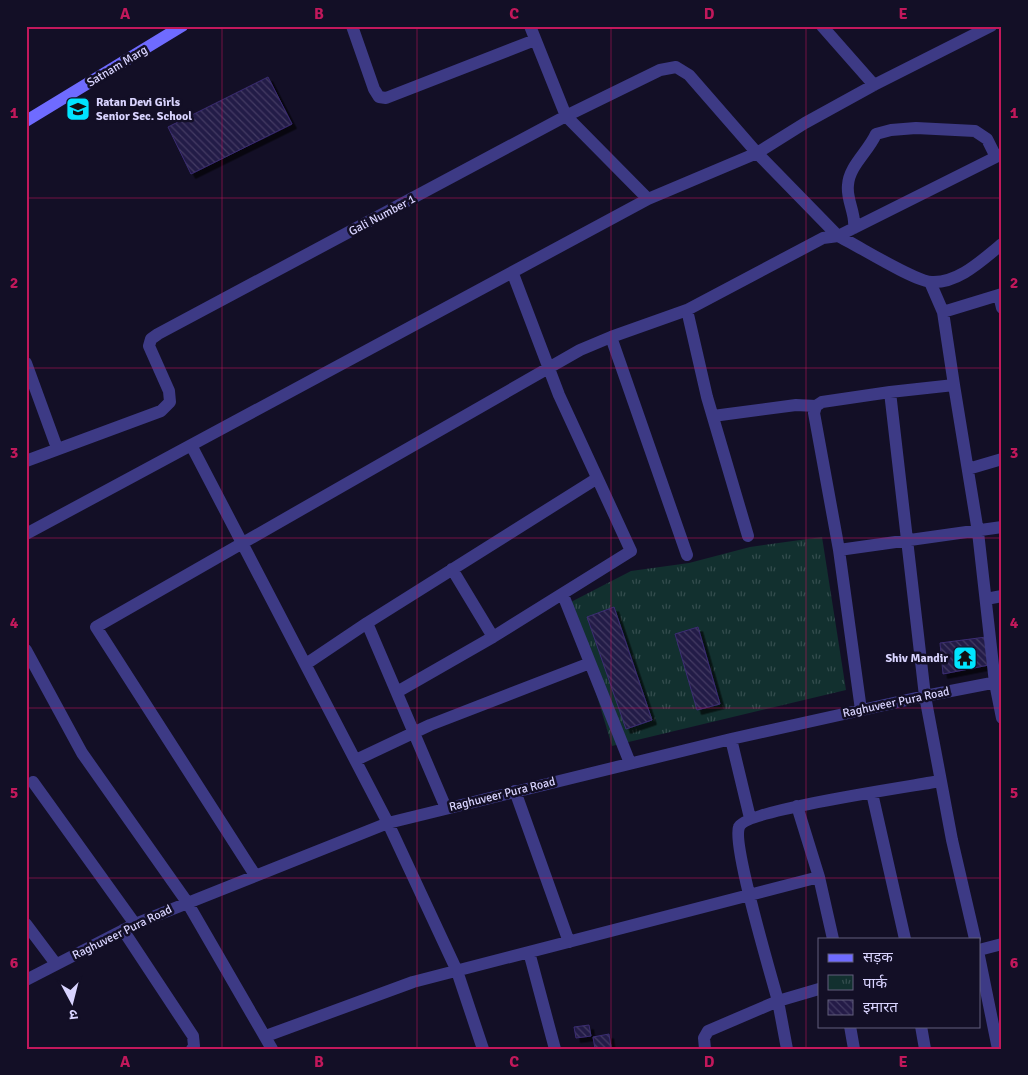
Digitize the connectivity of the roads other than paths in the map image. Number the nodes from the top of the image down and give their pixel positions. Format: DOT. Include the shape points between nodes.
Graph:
graph roads {
  1 [pos="182,26"];
  2 [pos="352,26"];
  3 [pos="530,26"];
  4 [pos="822,26"];
  5 [pos="991,26"];
  6 [pos="998,26"];
  7 [pos="1002,31"];
  8 [pos="535,40"];
  9 [pos="874,85"];
  10 [pos="566,116"];
  11 [pos="26,121"];
  12 [pos="757,152"];
  13 [pos="1000,157"];
  14 [pos="648,199"];
  15 [pos="854,228"];
  16 [pos="838,236"];
  17 [pos="1002,244"];
  18 [pos="513,274"];
  19 [pos="930,282"];
  20 [pos="1000,295"];
  21 [pos="1002,308"];
  22 [pos="687,310"];
  23 [pos="943,312"];
  24 [pos="611,337"];
  25 [pos="26,363"];
  26 [pos="548,368"];
  27 [pos="954,385"];
  28 [pos="890,392"];
  29 [pos="816,406"];
  30 [pos="713,416"];
  31 [pos="191,445"];
  32 [pos="57,448"];
  33 [pos="1002,459"];
  34 [pos="26,461"];
  35 [pos="968,469"];
  36 [pos="596,479"];
  37 [pos="1002,528"];
  38 [pos="978,532"];
  39 [pos="26,534"];
  40 [pos="748,536"];
  41 [pos="908,541"];
  42 [pos="243,542"];
  43 [pos="839,550"];
  44 [pos="687,555"];
  45 [pos="452,569"];
  46 [pos="563,595"];
  47 [pos="1002,596"];
  48 [pos="986,599"];
  49 [pos="367,623"];
  50 [pos="493,637"];
  51 [pos="26,650"];
  52 [pos="590,663"];
  53 [pos="306,664"];
  54 [pos="998,682"];
  55 [pos="397,692"];
  56 [pos="925,696"];
  57 [pos="861,710"];
  58 [pos="1002,718"];
  59 [pos="414,733"];
  60 [pos="731,739"];
  61 [pos="356,760"];
  62 [pos="630,763"];
  63 [pos="940,781"];
  64 [pos="33,782"];
  65 [pos="514,791"];
  66 [pos="872,792"];
  67 [pos="797,806"];
  68 [pos="446,808"];
  69 [pos="750,818"];
  70 [pos="388,823"];
  71 [pos="255,875"];
  72 [pos="819,877"];
  73 [pos="749,895"];
  74 [pos="187,902"];
  75 [pos="26,924"];
  76 [pos="135,924"];
  77 [pos="123,930"];
  78 [pos="833,938"];
  79 [pos="904,938"];
  80 [pos="975,938"];
  81 [pos="569,942"];
  82 [pos="1002,944"];
  83 [pos="980,950"];
  84 [pos="529,952"];
  85 [pos="980,961"];
  86 [pos="56,964"];
  87 [pos="457,971"];
  88 [pos="26,980"];
  89 [pos="818,989"];
  90 [pos="778,1001"];
  91 [pos="850,1028"];
  92 [pos="921,1028"];
  93 [pos="266,1036"];
  94 [pos="192,1049"];
  95 [pos="272,1049"];
  96 [pos="483,1049"];
  97 [pos="555,1049"];
  98 [pos="706,1049"];
  99 [pos="787,1049"];
  100 [pos="854,1049"];
  101 [pos="925,1049"];
  102 [pos="998,1049"];
  1 -- 11 [label="street, Satnam Marg"];
  2 -- 8 [label="street" via="374,89 379,97 386,98"];
  3 -- 8 [label="street"];
  4 -- 9 [label="street"];
  5 -- 9 [label="street"];
  6 -- 7 [label="street"];
  8 -- 10 [label="street"];
  9 -- 12 [label="street"];
  10 -- 12 [label="street, Gali Number 1" via="660,70 676,67 688,75"];
  10 -- 14 [label="street"];
  10 -- 32 [label="street, Gali Number 1" via="151,339 151,354 169,391 170,402 162,411"];
  12 -- 14 [label="street"];
  12 -- 16 [label="street"];
  13 -- 15 [label="street"];
  13 -- 15 [label="street" via="987,138 975,131 916,128 876,134 867,152 852,169 848,186"];
  14 -- 18 [label="street"];
  15 -- 16 [label="street"];
  16 -- 19 [label="street"];
  16 -- 22 [label="street" via="823,238"];
  17 -- 19 [label="street" via="974,267 952,278"];
  18 -- 26 [label="street"];
  18 -- 31 [label="street"];
  19 -- 23 [label="street"];
  20 -- 21 [label="street"];
  20 -- 23 [label="street"];
  22 -- 24 [label="street"];
  22 -- 30 [label="street"];
  23 -- 27 [label="street"];
  24 -- 26 [label="street"];
  24 -- 44 [label="street"];
  25 -- 32 [label="street"];
  26 -- 36 [label="street"];
  26 -- 42 [label="street" via="420,444"];
  27 -- 28 [label="street"];
  27 -- 35 [label="street"];
  28 -- 29 [label="street" via="822,402"];
  28 -- 41 [label="street"];
  29 -- 30 [label="street" via="796,405"];
  29 -- 43 [label="street" via="814,413"];
  30 -- 40 [label="street"];
  31 -- 39 [label="street"];
  31 -- 42 [label="street"];
  32 -- 34 [label="street"];
  33 -- 35 [label="street"];
  35 -- 38 [label="street"];
  36 -- 45 [label="street"];
  36 -- 46 [label="street" via="631,551"];
  37 -- 38 [label="street"];
  38 -- 41 [label="street"];
  38 -- 48 [label="street"];
  41 -- 43 [label="street"];
  41 -- 56 [label="street"];
  42 -- 53 [label="street" via="293,645"];
  42 -- 71 [label="street" via="96,628"];
  43 -- 57 [label="street"];
  45 -- 49 [label="street"];
  45 -- 50 [label="street"];
  46 -- 50 [label="street"];
  46 -- 52 [label="street"];
  47 -- 48 [label="street"];
  48 -- 54 [label="street"];
  49 -- 53 [label="street"];
  49 -- 55 [label="street"];
  50 -- 55 [label="street"];
  51 -- 74 [label="street" via="82,753"];
  52 -- 59 [label="street"];
  52 -- 62 [label="street"];
  53 -- 61 [label="street"];
  54 -- 56 [label="street, Raghuveer Pura Road"];
  54 -- 58 [label="street"];
  55 -- 59 [label="street"];
  56 -- 57 [label="street, Raghuveer Pura Road"];
  56 -- 63 [label="street"];
  57 -- 60 [label="street, Raghuveer Pura Road"];
  59 -- 61 [label="street"];
  59 -- 68 [label="street"];
  60 -- 62 [label="street, Raghuveer Pura Road"];
  60 -- 69 [label="street"];
  61 -- 70 [label="street"];
  62 -- 65 [label="street, Raghuveer Pura Road"];
  63 -- 66 [label="street"];
  63 -- 80 [label="street"];
  64 -- 76 [label="street"];
  65 -- 68 [label="street, Raghuveer Pura Road"];
  65 -- 81 [label="street"];
  66 -- 67 [label="street"];
  66 -- 79 [label="street"];
  67 -- 69 [label="street"];
  67 -- 72 [label="street"];
  68 -- 70 [label="street, Raghuveer Pura Road"];
  69 -- 73 [label="street" via="738,828"];
  70 -- 71 [label="street, Raghuveer Pura Road"];
  70 -- 87 [label="street"];
  71 -- 74 [label="street, Raghuveer Pura Road"];
  72 -- 73 [label="street"];
  72 -- 78 [label="street"];
  73 -- 81 [label="street"];
  73 -- 90 [label="street"];
  74 -- 76 [label="street, Raghuveer Pura Road"];
  74 -- 93 [label="street"];
  75 -- 86 [label="street"];
  76 -- 77 [label="street, Raghuveer Pura Road"];
  77 -- 86 [label="street, Raghuveer Pura Road"];
  77 -- 94 [label="street" via="192,1036"];
  81 -- 84 [label="street"];
  82 -- 83 [label="street"];
  84 -- 87 [label="street"];
  84 -- 97 [label="street"];
  85 -- 102 [label="street"];
  86 -- 88 [label="street, Raghuveer Pura Road"];
  87 -- 93 [label="street" via="413,982"];
  87 -- 96 [label="street"];
  89 -- 90 [label="street"];
  90 -- 98 [label="street" via="708,1031 704,1038"];
  90 -- 99 [label="street"];
  91 -- 100 [label="street"];
  92 -- 101 [label="street"];
  93 -- 95 [label="street"];
}
